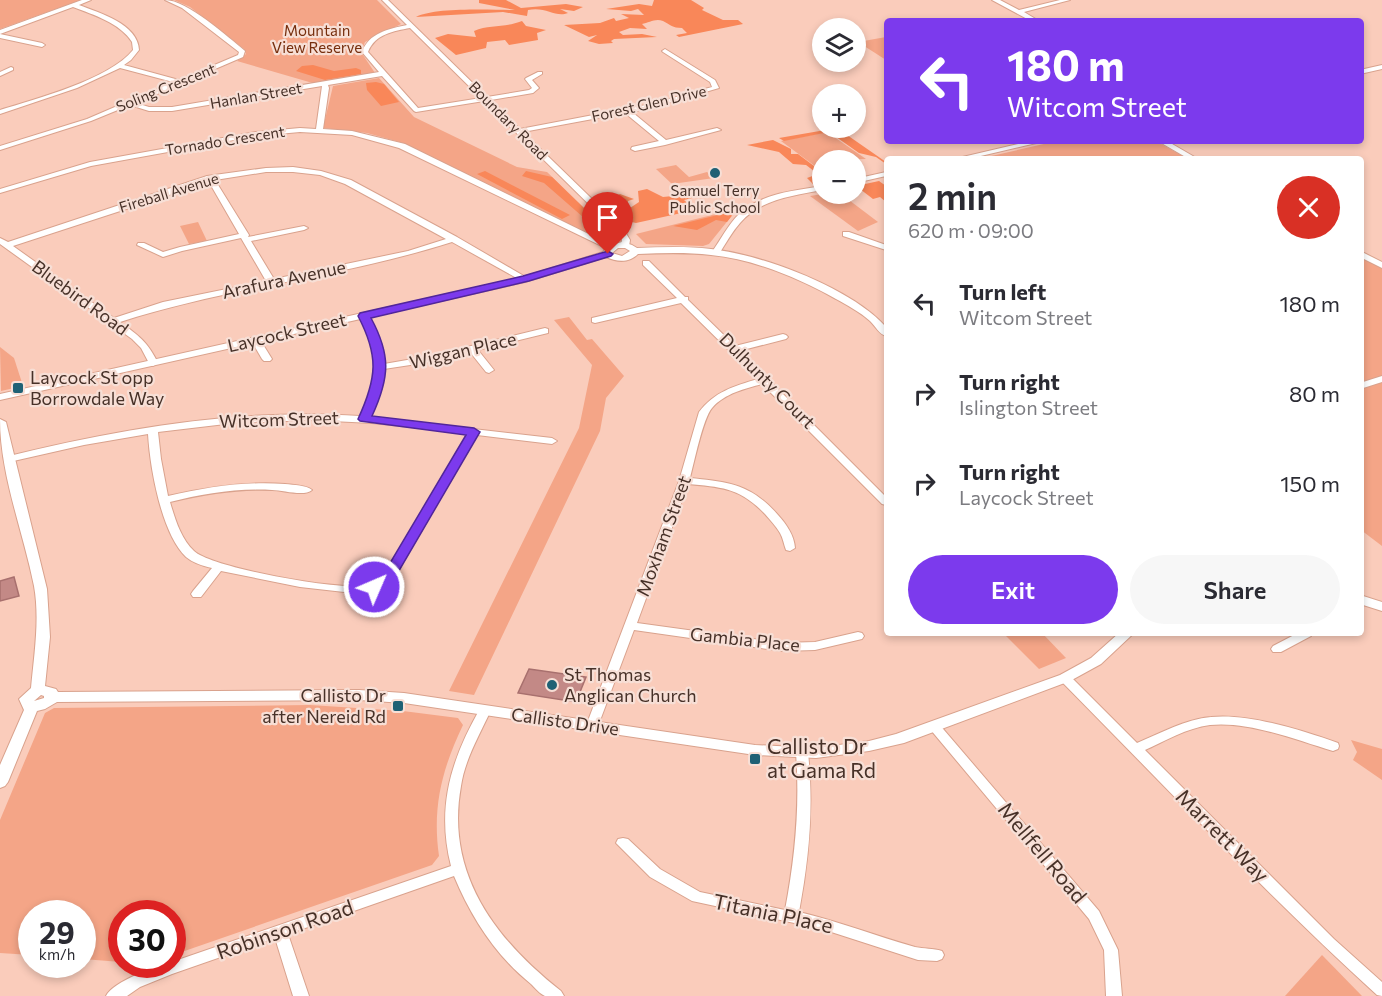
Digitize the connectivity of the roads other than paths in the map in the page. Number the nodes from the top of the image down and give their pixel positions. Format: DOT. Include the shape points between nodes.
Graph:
graph roads {
  1 [pos="88,0"];
  2 [pos="168,0"];
  3 [pos="385,0"];
  4 [pos="995,0"];
  5 [pos="1067,0"];
  6 [pos="72,6"];
  7 [pos="1018,12"];
  8 [pos="1030,18"];
  9 [pos="411,26"];
  10 [pos="0,34"];
  11 [pos="42,45"];
  12 [pos="665,51"];
  13 [pos="121,66"];
  14 [pos="1382,67"];
  15 [pos="11,69"];
  16 [pos="1364,71"];
  17 [pos="0,74"];
  18 [pos="382,74"];
  19 [pos="540,74"];
  20 [pos="179,82"];
  21 [pos="324,84"];
  22 [pos="486,99"];
  23 [pos="129,103"];
  24 [pos="627,111"];
  25 [pos="0,112"];
  26 [pos="320,130"];
  27 [pos="717,130"];
  28 [pos="518,131"];
  29 [pos="665,143"];
  30 [pos="1027,144"];
  31 [pos="1167,144"];
  32 [pos="0,148"];
  33 [pos="635,149"];
  34 [pos="972,156"];
  35 [pos="1189,156"];
  36 [pos="884,174"];
  37 [pos="210,178"];
  38 [pos="866,179"];
  39 [pos="812,190"];
  40 [pos="0,191"];
  41 [pos="304,228"];
  42 [pos="846,234"];
  43 [pos="246,237"];
  44 [pos="454,239"];
  45 [pos="4,243"];
  46 [pos="141,245"];
  47 [pos="625,246"];
  48 [pos="884,247"];
  49 [pos="609,251"];
  50 [pos="635,251"];
  51 [pos="716,252"];
  52 [pos="1364,255"];
  53 [pos="646,263"];
  54 [pos="1382,265"];
  55 [pos="525,279"];
  56 [pos="271,282"];
  57 [pos="685,299"];
  58 [pos="364,316"];
  59 [pos="595,320"];
  60 [pos="113,321"];
  61 [pos="884,330"];
  62 [pos="545,332"];
  63 [pos="785,337"];
  64 [pos="256,340"];
  65 [pos="473,349"];
  66 [pos="735,349"];
  67 [pos="267,359"];
  68 [pos="153,363"];
  69 [pos="381,367"];
  70 [pos="489,370"];
  71 [pos="1382,379"];
  72 [pos="766,381"];
  73 [pos="1364,385"];
  74 [pos="0,397"];
  75 [pos="364,419"];
  76 [pos="0,422"];
  77 [pos="153,429"];
  78 [pos="474,432"];
  79 [pos="552,441"];
  80 [pos="9,459"];
  81 [pos="684,481"];
  82 [pos="307,490"];
  83 [pos="165,500"];
  84 [pos="884,500"];
  85 [pos="790,548"];
  86 [pos="218,568"];
  87 [pos="197,594"];
  88 [pos="1364,600"];
  89 [pos="1382,607"];
  90 [pos="631,626"];
  91 [pos="858,636"];
  92 [pos="1124,636"];
  93 [pos="1301,636"];
  94 [pos="1277,649"];
  95 [pos="1065,678"];
  96 [pos="38,690"];
  97 [pos="52,697"];
  98 [pos="32,707"];
  99 [pos="485,710"];
  100 [pos="592,726"];
  101 [pos="934,726"];
  102 [pos="1333,746"];
  103 [pos="1135,749"];
  104 [pos="7,753"];
  105 [pos="802,753"];
  106 [pos="0,782"];
  107 [pos="623,843"];
  108 [pos="458,869"];
  109 [pos="790,915"];
  110 [pos="280,932"];
  111 [pos="937,955"];
  112 [pos="1382,991"];
  113 [pos="114,996"];
  114 [pos="301,996"];
  115 [pos="556,996"];
  116 [pos="1114,996"];
  1 -- 6 [label="street"];
  2 -- 20 [label="street, Soling Crescent" via="188,10 242,51 237,59"];
  3 -- 9 [label="street, Boundary Road"];
  4 -- 7 [label="street"];
  5 -- 7 [label="street"];
  6 -- 10 [label="street"];
  6 -- 13 [label="street" via="114,22 134,39 135,51"];
  7 -- 8 [label="street"];
  9 -- 18 [label="street" via="384,33 367,46 368,58"];
  9 -- 22 [label="street, Boundary Road"];
  10 -- 11 [label="street"];
  12 -- 24 [label="street, Forest Glen Drive" via="716,86 708,92"];
  13 -- 20 [label="street"];
  13 -- 25 [label="street"];
  14 -- 16 [label="street"];
  15 -- 17 [label="street"];
  18 -- 21 [label="street, Hanlan Street"];
  18 -- 22 [label="street" via="412,108 426,110"];
  19 -- 22 [label="street" via="528,79 536,88 532,92"];
  20 -- 23 [label="street, Soling Crescent"];
  21 -- 23 [label="street, Hanlan Street" via="176,109 153,110"];
  21 -- 26 [label="street"];
  22 -- 28 [label="street, Boundary Road"];
  23 -- 32 [label="street, Soling Crescent" via="78,124"];
  24 -- 28 [label="street, Forest Glen Drive"];
  24 -- 29 [label="street"];
  26 -- 40 [label="street, Tornado Crescent" via="256,134 112,159"];
  26 -- 49 [label="street, Tornado Crescent" via="396,143"];
  27 -- 29 [label="street"];
  28 -- 47 [label="street, Boundary Road" via="621,232"];
  29 -- 33 [label="street"];
  30 -- 34 [label="street"];
  31 -- 35 [label="street"];
  36 -- 38 [label="street"];
  37 -- 43 [label="street"];
  37 -- 44 [label="street, Fireball Avenue" via="274,170 327,175 353,184"];
  37 -- 45 [label="street, Fireball Avenue"];
  39 -- 51 [label="street" via="751,208"];
  41 -- 43 [label="street"];
  42 -- 48 [label="street"];
  43 -- 46 [label="street" via="163,255"];
  43 -- 56 [label="street"];
  44 -- 55 [label="street, Fireball Avenue"];
  44 -- 56 [label="street, Arafura Avenue" via="410,253"];
  45 -- 60 [label="street, Bluebird Road"];
  47 -- 49 [label="street"];
  47 -- 50 [label="street"];
  49 -- 50 [label="street" via="617,258 626,258"];
  49 -- 55 [label="street, Laycock Street"];
  50 -- 51 [label="street"];
  51 -- 61 [label="street" via="840,296 869,314"];
  52 -- 54 [label="street"];
  53 -- 57 [label="street, Dulhunty Court"];
  55 -- 58 [label="street, Laycock Street"];
  56 -- 60 [label="street, Arafura Avenue" via="163,305"];
  57 -- 59 [label="street"];
  57 -- 66 [label="street, Dulhunty Court"];
  58 -- 64 [label="street, Laycock Street"];
  58 -- 69 [label="street" via="376,339"];
  60 -- 68 [label="street, Bluebird Road" via="141,342"];
  62 -- 65 [label="street, Wiggan Place"];
  63 -- 66 [label="street"];
  64 -- 67 [label="street"];
  64 -- 68 [label="street, Laycock Street"];
  65 -- 69 [label="street, Wiggan Place"];
  65 -- 70 [label="street"];
  66 -- 72 [label="street, Dulhunty Court"];
  68 -- 74 [label="street, Laycock Street"];
  69 -- 75 [label="street" via="375,397"];
  71 -- 73 [label="street"];
  72 -- 81 [label="street, Moxham Street" via="728,392 708,406"];
  72 -- 84 [label="street, Dulhunty Court"];
  75 -- 77 [label="street, Witcom Street" via="260,418"];
  75 -- 78 [label="street, Witcom Street"];
  76 -- 80 [label="street"];
  77 -- 80 [label="street, Witcom Street"];
  77 -- 83 [label="street" via="155,465"];
  78 -- 79 [label="street, Witcom Street"];
  78 -- 86 [label="street" via="388,578 378,586 357,590"];
  80 -- 96 [label="street" via="42,599"];
  81 -- 85 [label="street" via="734,486 750,493 783,528"];
  81 -- 90 [label="street, Moxham Street"];
  82 -- 83 [label="street" via="244,485"];
  83 -- 86 [label="street" via="185,549 199,561"];
  86 -- 87 [label="street"];
  88 -- 89 [label="street"];
  90 -- 91 [label="street, Gambia Place" via="782,647 815,646"];
  90 -- 100 [label="street, Moxham Street"];
  92 -- 95 [label="street, Callisto Drive" via="1096,661"];
  93 -- 94 [label="street"];
  95 -- 101 [label="street, Callisto Drive"];
  95 -- 103 [label="street, Marrett Way"];
  96 -- 97 [label="street" via="49,690"];
  96 -- 98 [label="street" via="26,699"];
  97 -- 98 [label="street"];
  97 -- 99 [label="street, Callisto Drive" via="338,694 404,698"];
  98 -- 104 [label="street"];
  99 -- 100 [label="street, Callisto Drive"];
  99 -- 108 [label="street" via="460,765 453,794 452,828"];
  100 -- 105 [label="street, Callisto Drive" via="755,750"];
  101 -- 105 [label="street, Callisto Drive" via="869,746"];
  101 -- 116 [label="street, Mellfell Road" via="1094,915 1111,950"];
  102 -- 103 [label="street" via="1305,735 1216,720"];
  103 -- 112 [label="street, Marrett Way"];
  104 -- 106 [label="street"];
  105 -- 109 [label="street" via="806,820"];
  107 -- 109 [label="street, Titania Place" via="655,873 692,895"];
  108 -- 110 [label="street, Robinson Road"];
  108 -- 115 [label="street" via="495,938 523,970"];
  109 -- 111 [label="street, Titania Place" via="918,954"];
  110 -- 113 [label="street, Robinson Road" via="148,978"];
  110 -- 114 [label="street"];
}
